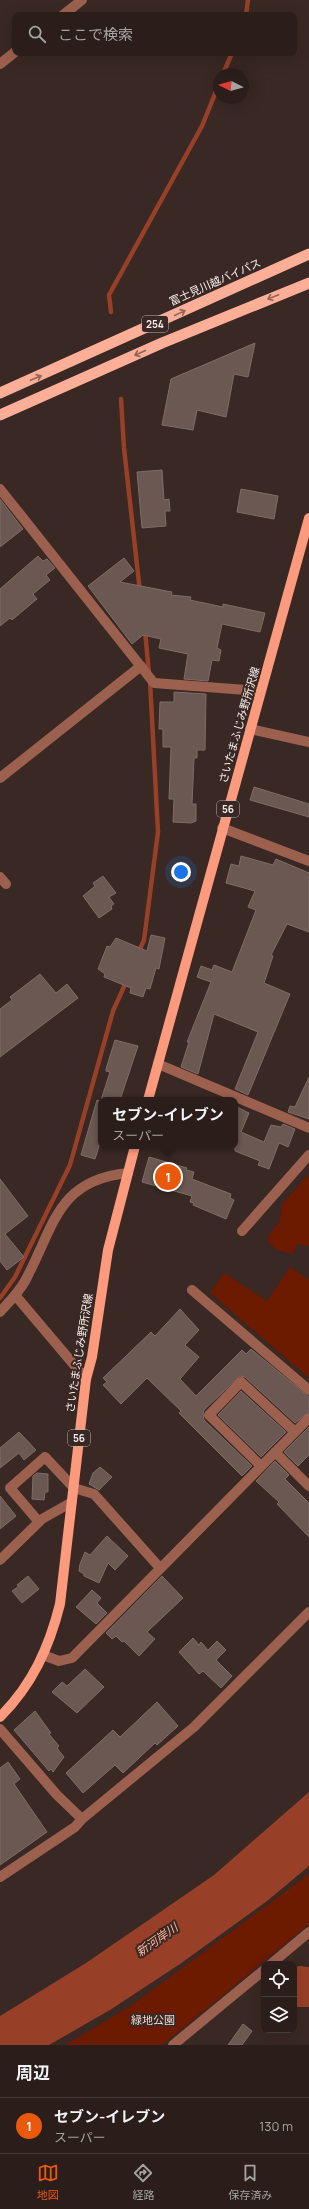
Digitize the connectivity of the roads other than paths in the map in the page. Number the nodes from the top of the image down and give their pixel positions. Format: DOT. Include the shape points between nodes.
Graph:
graph roads {
  1 [pos="82,0"];
  2 [pos="67,12"];
  3 [pos="12,54"];
  4 [pos="0,64"];
  5 [pos="309,254"];
  6 [pos="309,283"];
  7 [pos="0,394"];
  8 [pos="0,415"];
  9 [pos="0,489"];
  10 [pos="309,518"];
  11 [pos="141,666"];
  12 [pos="260,691"];
  13 [pos="250,729"];
  14 [pos="309,742"];
  15 [pos="0,778"];
  16 [pos="222,828"];
  17 [pos="309,861"];
  18 [pos="158,1064"];
  19 [pos="149,1097"];
  20 [pos="236,1097"];
  21 [pos="238,1098"];
  22 [pos="309,1128"];
  23 [pos="135,1149"];
  24 [pos="309,1155"];
  25 [pos="128,1173"];
  26 [pos="242,1231"];
  27 [pos="192,1290"];
  28 [pos="15,1295"];
  29 [pos="0,1312"];
  30 [pos="86,1379"];
  31 [pos="309,1390"];
  32 [pos="309,1418"];
  33 [pos="295,1432"];
  34 [pos="275,1452"];
  35 [pos="261,1466"];
  36 [pos="309,1486"];
  37 [pos="74,1488"];
  38 [pos="72,1502"];
  39 [pos="39,1522"];
  40 [pos="0,1560"];
  41 [pos="160,1568"];
  42 [pos="309,1612"];
  43 [pos="43,1655"];
  44 [pos="0,1717"];
  45 [pos="0,1729"];
  46 [pos="82,1819"];
  47 [pos="0,1877"];
  48 [pos="309,1932"];
  49 [pos="275,1961"];
  50 [pos="261,1972"];
  51 [pos="173,2045"];
  1 -- 2 [label="street"];
  3 -- 4 [label="street"];
  7 -- 5 [label="highway, 富士見川越バイパス / 254, one-way"];
  6 -- 8 [label="highway, 254, one-way" via="162,343"];
  9 -- 11 [label="street"];
  10 -- 12 [label="main road, さいたまふじみ野所沢線 / 56"];
  11 -- 12 [label="street" via="154,683"];
  11 -- 15 [label="street"];
  12 -- 13 [label="main road, さいたまふじみ野所沢線 / 56"];
  13 -- 14 [label="street"];
  13 -- 16 [label="main road, さいたまふじみ野所沢線 / 56"];
  16 -- 17 [label="street"];
  16 -- 18 [label="main road, さいたまふじみ野所沢線 / 56"];
  18 -- 19 [label="main road, さいたまふじみ野所沢線 / 56"];
  18 -- 20 [label="street"];
  21 -- 22 [label="street"];
  23 -- 25 [label="main road, さいたまふじみ野所沢線 / 56"];
  24 -- 26 [label="street"];
  25 -- 28 [label="street" via="107,1175 92,1181 72,1196 56,1216 25,1281"];
  25 -- 30 [label="main road, さいたまふじみ野所沢線 / 56" via="108,1250 92,1357"];
  27 -- 31 [label="street"];
  28 -- 29 [label="street"];
  28 -- 30 [label="street"];
  30 -- 37 [label="main road, さいたまふじみ野所沢線 / 56"];
  32 -- 33 [label="street"];
  33 -- 34 [label="street"];
  33 -- 35 [label="street" via="241,1382 209,1415"];
  34 -- 35 [label="street"];
  34 -- 36 [label="street"];
  35 -- 41 [label="street"];
  37 -- 38 [label="main road, さいたまふじみ野所沢線 / 56"];
  37 -- 39 [label="street" via="45,1457 10,1488"];
  37 -- 41 [label="street" via="94,1494"];
  38 -- 39 [label="street"];
  38 -- 43 [label="main road, さいたまふじみ野所沢線 / 56" via="60,1604"];
  39 -- 40 [label="street"];
  41 -- 43 [label="street" via="72,1658 59,1661"];
  42 -- 46 [label="street" via="194,1727"];
  43 -- 44 [label="main road, さいたまふじみ野所沢線 / 56" via="19,1696"];
  45 -- 46 [label="street" via="57,1795"];
  46 -- 47 [label="street" via="75,1827"];
  48 -- 49 [label="street"];
  50 -- 51 [label="street"];
}
